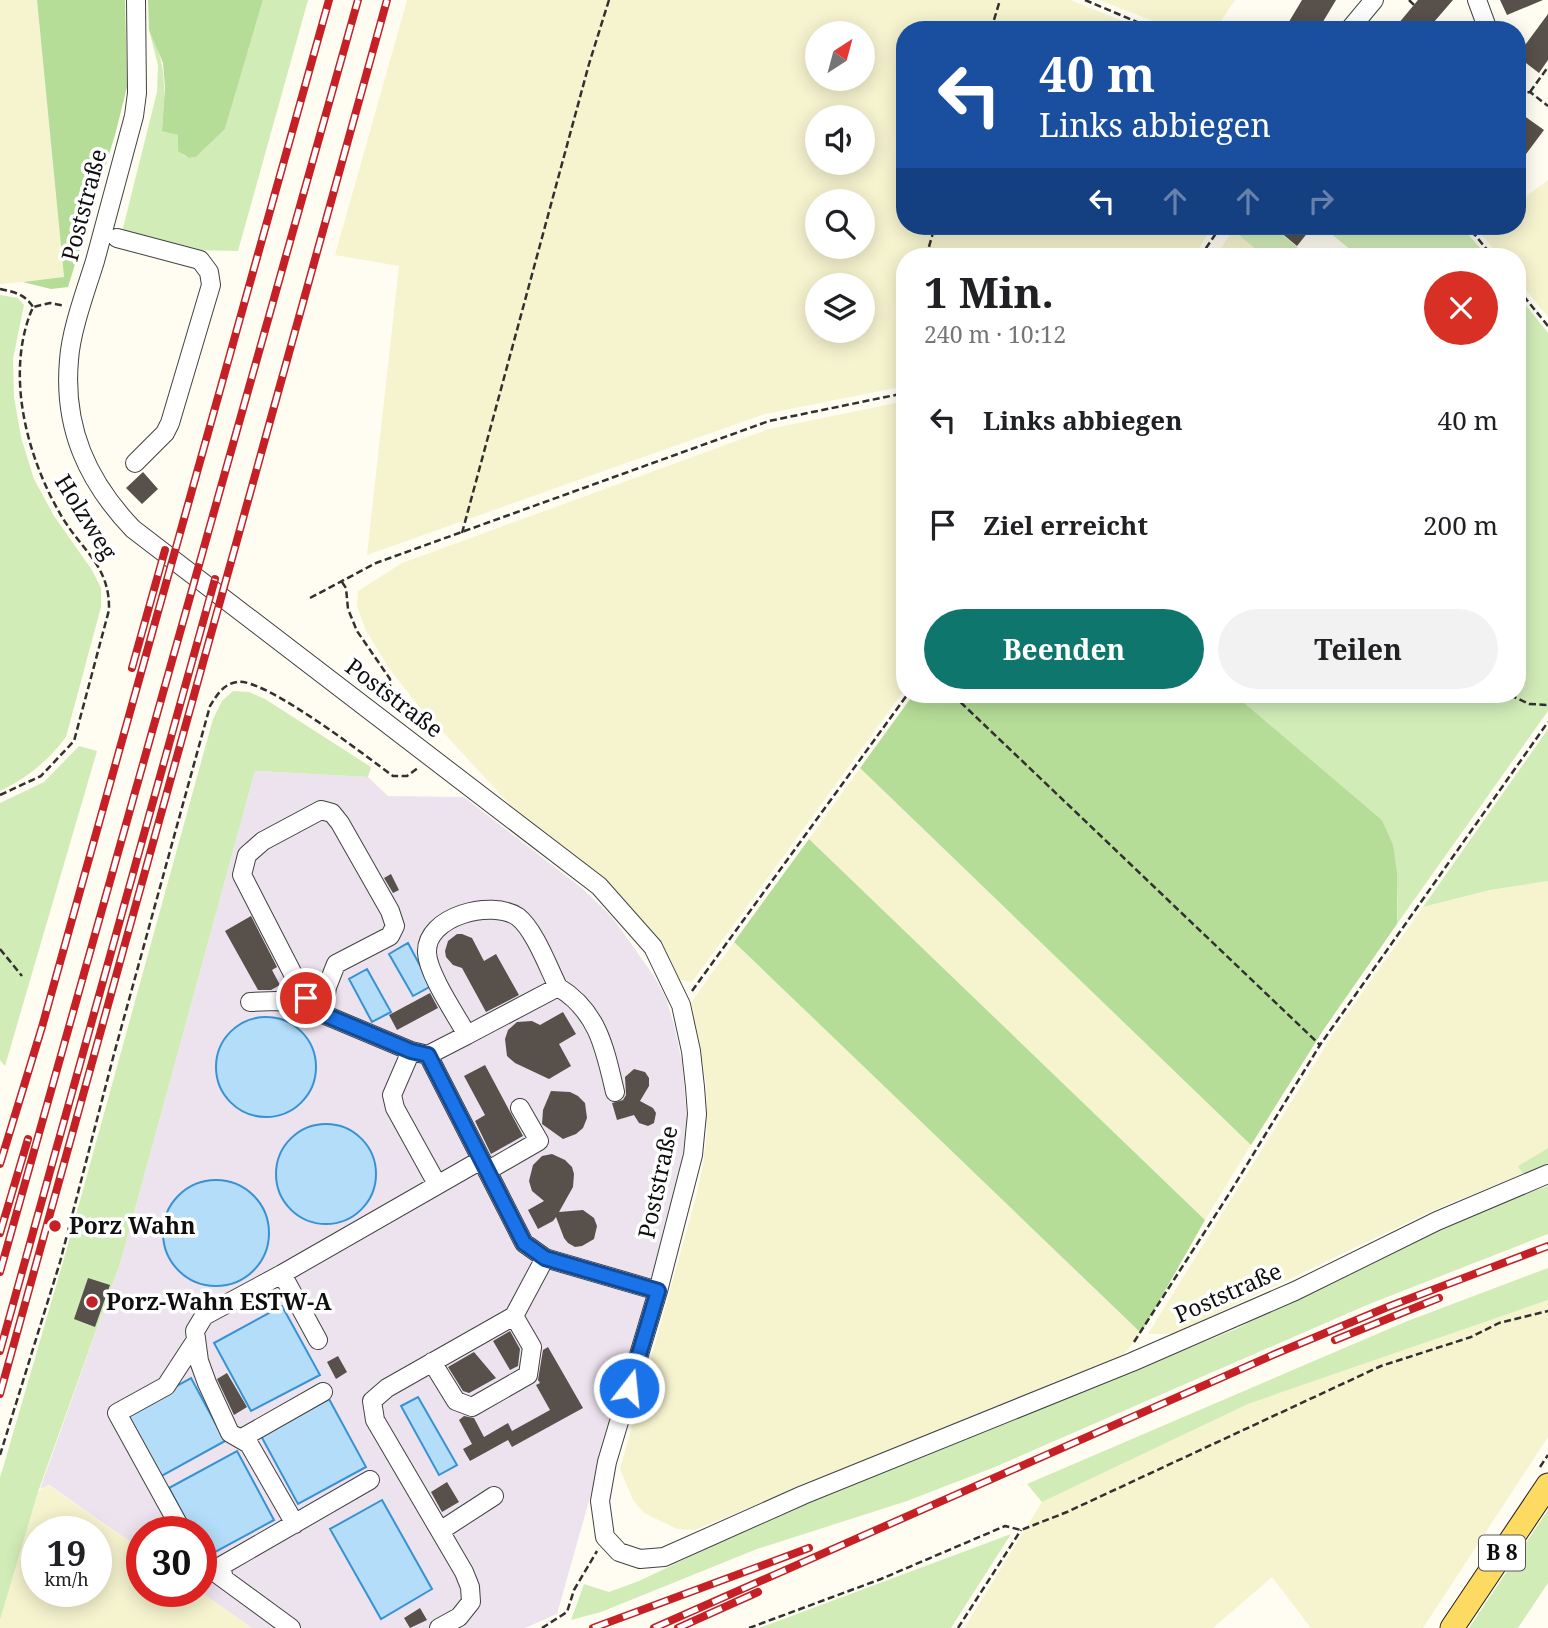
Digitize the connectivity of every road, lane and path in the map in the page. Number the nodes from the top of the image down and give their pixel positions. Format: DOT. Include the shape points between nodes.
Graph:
graph roads {
  1 [pos="136,0"];
  2 [pos="609,0"];
  3 [pos="1000,0"];
  4 [pos="1085,0"];
  5 [pos="1409,0"];
  6 [pos="1477,0"];
  7 [pos="1368,2"];
  8 [pos="1413,5"];
  9 [pos="994,21"];
  10 [pos="1135,21"];
  11 [pos="1355,21"];
  12 [pos="1485,21"];
  13 [pos="1548,67"];
  14 [pos="1526,92"];
  15 [pos="1530,92"];
  16 [pos="1548,106"];
  17 [pos="117,238"];
  18 [pos="0,289"];
  19 [pos="1526,299"];
  20 [pos="33,307"];
  21 [pos="81,308"];
  22 [pos="1548,326"];
  23 [pos="896,395"];
  24 [pos="135,463"];
  25 [pos="462,533"];
  26 [pos="342,581"];
  27 [pos="310,598"];
  28 [pos="383,703"];
  29 [pos="901,703"];
  30 [pos="961,703"];
  31 [pos="1526,703"];
  32 [pos="1548,705"];
  33 [pos="1548,722"];
  34 [pos="432,758"];
  35 [pos="0,795"];
  36 [pos="0,949"];
  37 [pos="22,976"];
  38 [pos="558,987"];
  39 [pos="250,1002"];
  40 [pos="681,1005"];
  41 [pos="317,1012"];
  42 [pos="467,1035"];
  43 [pos="1320,1045"];
  44 [pos="419,1053"];
  45 [pos="615,1092"];
  46 [pos="520,1108"];
  47 [pos="484,1166"];
  48 [pos="1548,1174"];
  49 [pos="437,1184"];
  50 [pos="545,1258"];
  51 [pos="282,1274"];
  52 [pos="658,1291"];
  53 [pos="1548,1311"];
  54 [pos="514,1316"];
  55 [pos="196,1340"];
  56 [pos="318,1340"];
  57 [pos="432,1362"];
  58 [pos="1132,1362"];
  59 [pos="323,1392"];
  60 [pos="242,1438"];
  61 [pos="0,1455"];
  62 [pos="370,1480"];
  63 [pos="1548,1485"];
  64 [pos="494,1496"];
  65 [pos="174,1516"];
  66 [pos="295,1524"];
  67 [pos="1021,1530"];
  68 [pos="440,1531"];
  69 [pos="605,1537"];
  70 [pos="217,1573"];
  71 [pos="224,1578"];
  72 [pos="291,1628"];
  73 [pos="439,1628"];
  74 [pos="542,1628"];
  75 [pos="749,1628"];
  76 [pos="958,1628"];
  77 [pos="1452,1628"];
  1 -- 21 [label="street, Poststraße" via="134,116"];
  2 -- 25 [label="path"];
  3 -- 9 [label="path"];
  4 -- 10 [label="path"];
  5 -- 8 [label="path"];
  6 -- 12 [label="street"];
  7 -- 11 [label="street"];
  13 -- 15 [label="path"];
  14 -- 15 [label="path"];
  15 -- 16 [label="path"];
  17 -- 24 [label="street" via="200,260 211,285 170,423"];
  18 -- 20 [label="path" via="27,298"];
  19 -- 22 [label="path"];
  20 -- 21 [label="path" via="50,303"];
  20 -- 35 [label="path, Holzweg" via="24,327 21,362 29,442 63,519 102,573 109,591 109,611 75,741 41,776"];
  21 -- 34 [label="street, Poststraße" via="69,358 68,402 85,463 114,509 148,541"];
  23 -- 25 [label="path" via="769,421"];
  25 -- 26 [label="path" via="376,563"];
  26 -- 27 [label="path"];
  26 -- 28 [label="path" via="357,631 390,679 390,694"];
  29 -- 40 [label="path"];
  30 -- 43 [label="path"];
  31 -- 32 [label="path"];
  33 -- 43 [label="path"];
  34 -- 40 [label="street, Poststraße" via="599,886 653,947"];
  34 -- 61 [label="path" via="407,776 393,776 302,712 257,686 238,681 222,688 210,706 60,1262"];
  36 -- 37 [label="path"];
  38 -- 42 [label="street"];
  38 -- 42 [label="street" via="519,918 504,910 482,910 443,923 426,950 428,965"];
  38 -- 45 [label="street" via="575,997 596,1029"];
  39 -- 41 [label="street" via="299,1004"];
  40 -- 52 [label="street, Poststraße" via="697,1114 693,1155"];
  41 -- 41 [label="street" via="337,964 390,936 396,926 340,823 332,813 321,810 255,848 247,855 242,875"];
  41 -- 44 [label="street"];
  42 -- 44 [label="street"];
  43 -- 58 [label="path" via="1134,1343"];
  44 -- 47 [label="street"];
  44 -- 49 [label="street" via="392,1094 395,1108"];
  46 -- 47 [label="street" via="539,1141"];
  47 -- 49 [label="street"];
  47 -- 50 [label="street" via="524,1243"];
  48 -- 58 [label="street, Poststraße"];
  49 -- 51 [label="street"];
  50 -- 52 [label="street"];
  50 -- 54 [label="street"];
  51 -- 55 [label="street" via="204,1315 195,1331"];
  51 -- 56 [label="street"];
  52 -- 69 [label="street, Poststraße" via="607,1462 600,1501"];
  53 -- 67 [label="path" via="1499,1323 1471,1337 1381,1366"];
  54 -- 57 [label="street"];
  54 -- 57 [label="street" via="532,1347 528,1375 472,1407 456,1401"];
  55 -- 60 [label="street" via="206,1383 230,1433"];
  55 -- 65 [label="street" via="166,1387 117,1413"];
  57 -- 68 [label="street" via="372,1401 375,1420"];
  58 -- 69 [label="street, Poststraße" via="803,1495 664,1557 629,1556"];
  59 -- 60 [label="street"];
  60 -- 66 [label="street"];
  62 -- 66 [label="street"];
  63 -- 77 [label="main road, B 8"];
  64 -- 68 [label="street"];
  66 -- 71 [label="street" via="221,1566"];
  67 -- 75 [label="path" via="1004,1526 881,1579"];
  67 -- 76 [label="path"];
  68 -- 73 [label="street" via="464,1572 471,1602 459,1617"];
  69 -- 74 [label="path" via="574,1590 567,1612"];
  70 -- 71 [label="street"];
  71 -- 72 [label="street"];
}
